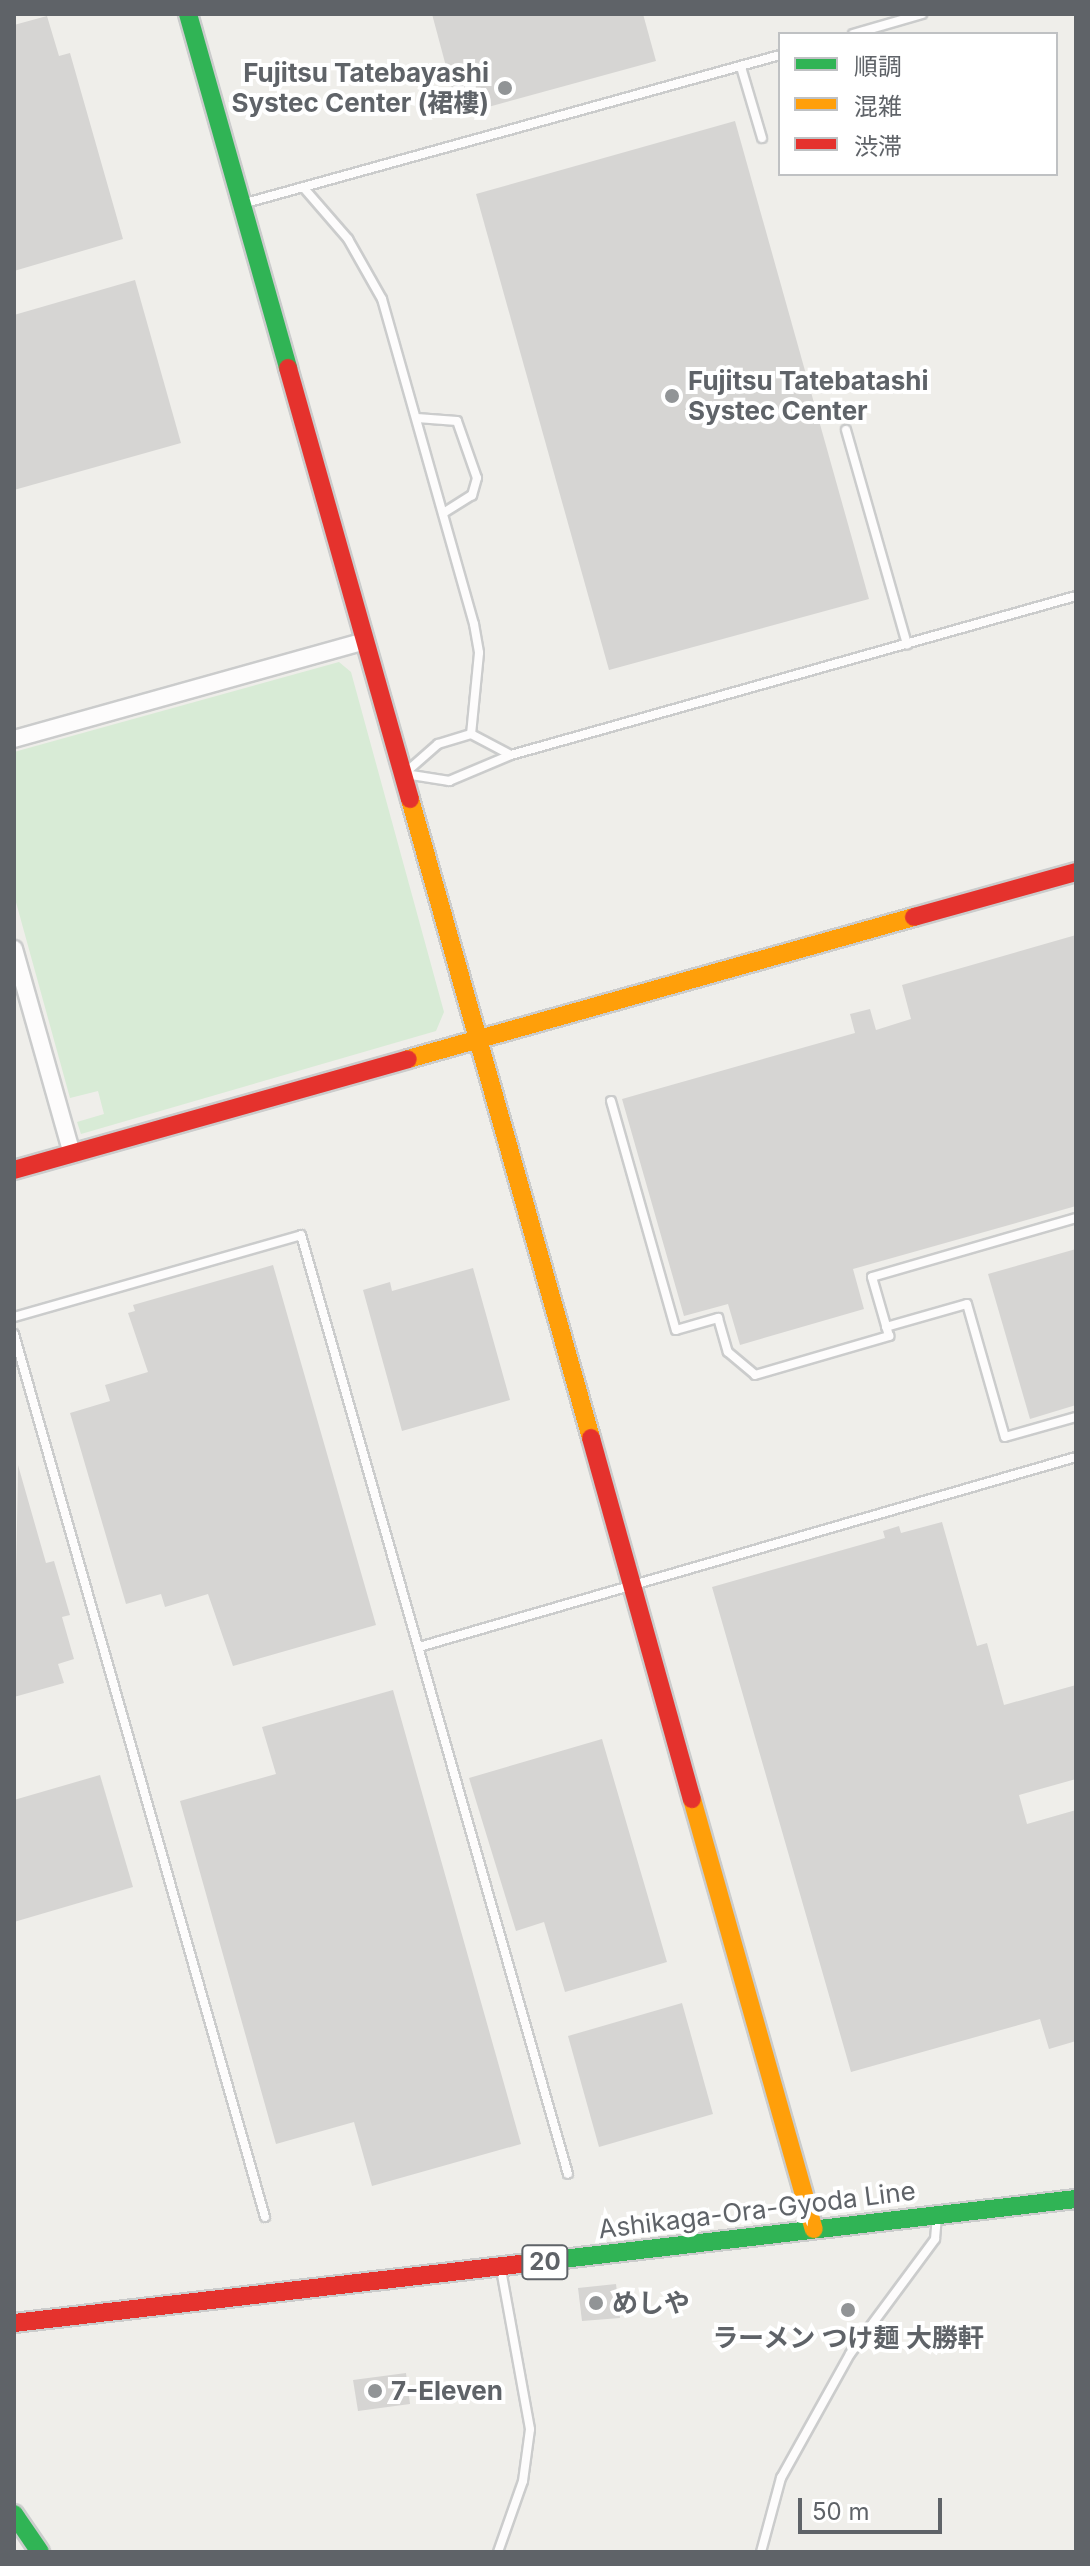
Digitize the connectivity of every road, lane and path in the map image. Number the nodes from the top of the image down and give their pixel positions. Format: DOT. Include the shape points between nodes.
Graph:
graph roads {
  1 [pos="188,14"];
  2 [pos="922,14"];
  3 [pos="860,32"];
  4 [pos="778,56"];
  5 [pos="741,67"];
  6 [pos="762,138"];
  7 [pos="303,187"];
  8 [pos="242,204"];
  9 [pos="417,418"];
  10 [pos="846,430"];
  11 [pos="443,513"];
  12 [pos="1076,596"];
  13 [pos="365,641"];
  14 [pos="907,644"];
  15 [pos="471,734"];
  16 [pos="14,739"];
  17 [pos="511,755"];
  18 [pos="403,774"];
  19 [pos="1076,872"];
  20 [pos="14,949"];
  21 [pos="477,1039"];
  22 [pos="611,1101"];
  23 [pos="72,1154"];
  24 [pos="14,1170"];
  25 [pos="1076,1218"];
  26 [pos="14,1317"];
  27 [pos="886,1327"];
  28 [pos="14,1334"];
  29 [pos="1076,1417"];
  30 [pos="1076,1457"];
  31 [pos="629,1588"];
  32 [pos="419,1647"];
  33 [pos="568,2174"];
  34 [pos="1076,2199"];
  35 [pos="938,2215"];
  36 [pos="265,2217"];
  37 [pos="814,2229"];
  38 [pos="501,2267"];
  39 [pos="14,2323"];
  40 [pos="14,2514"];
  41 [pos="40,2552"];
  42 [pos="498,2552"];
  43 [pos="761,2552"];
  1 -- 8 [label="street"];
  2 -- 3 [label="lane"];
  4 -- 5 [label="lane"];
  5 -- 6 [label="lane"];
  5 -- 7 [label="lane"];
  7 -- 8 [label="lane"];
  7 -- 9 [label="lane" via="368,268"];
  8 -- 13 [label="street"];
  9 -- 11 [label="lane"];
  9 -- 11 [label="lane" via="457,421 477,478 472,495"];
  10 -- 14 [label="lane"];
  11 -- 15 [label="lane" via="479,653"];
  12 -- 14 [label="lane"];
  13 -- 16 [label="street"];
  13 -- 18 [label="street"];
  14 -- 17 [label="lane"];
  15 -- 17 [label="lane"];
  15 -- 18 [label="lane" via="438,744"];
  17 -- 18 [label="lane" via="449,781"];
  18 -- 21 [label="street"];
  19 -- 21 [label="street"];
  20 -- 23 [label="street"];
  21 -- 23 [label="street"];
  21 -- 31 [label="street"];
  22 -- 27 [label="lane" via="676,1330 718,1318 728,1352 755,1375 889,1336"];
  23 -- 24 [label="street"];
  25 -- 27 [label="lane" via="872,1277"];
  26 -- 32 [label="lane" via="301,1235"];
  27 -- 29 [label="lane" via="967,1304 1005,1437"];
  28 -- 36 [label="lane"];
  30 -- 31 [label="lane"];
  31 -- 32 [label="lane"];
  31 -- 37 [label="street"];
  32 -- 33 [label="lane"];
  34 -- 35 [label="street, Ashikaga-Ora-Gyoda Line / 20"];
  35 -- 37 [label="street, Ashikaga-Ora-Gyoda Line / 20"];
  35 -- 43 [label="lane" via="935,2239 850,2354 781,2478"];
  37 -- 38 [label="street, Ashikaga-Ora-Gyoda Line / 20"];
  38 -- 39 [label="street, Ashikaga-Ora-Gyoda Line / 20"];
  38 -- 42 [label="lane" via="530,2429 523,2481"];
  40 -- 41 [label="street"];
}
